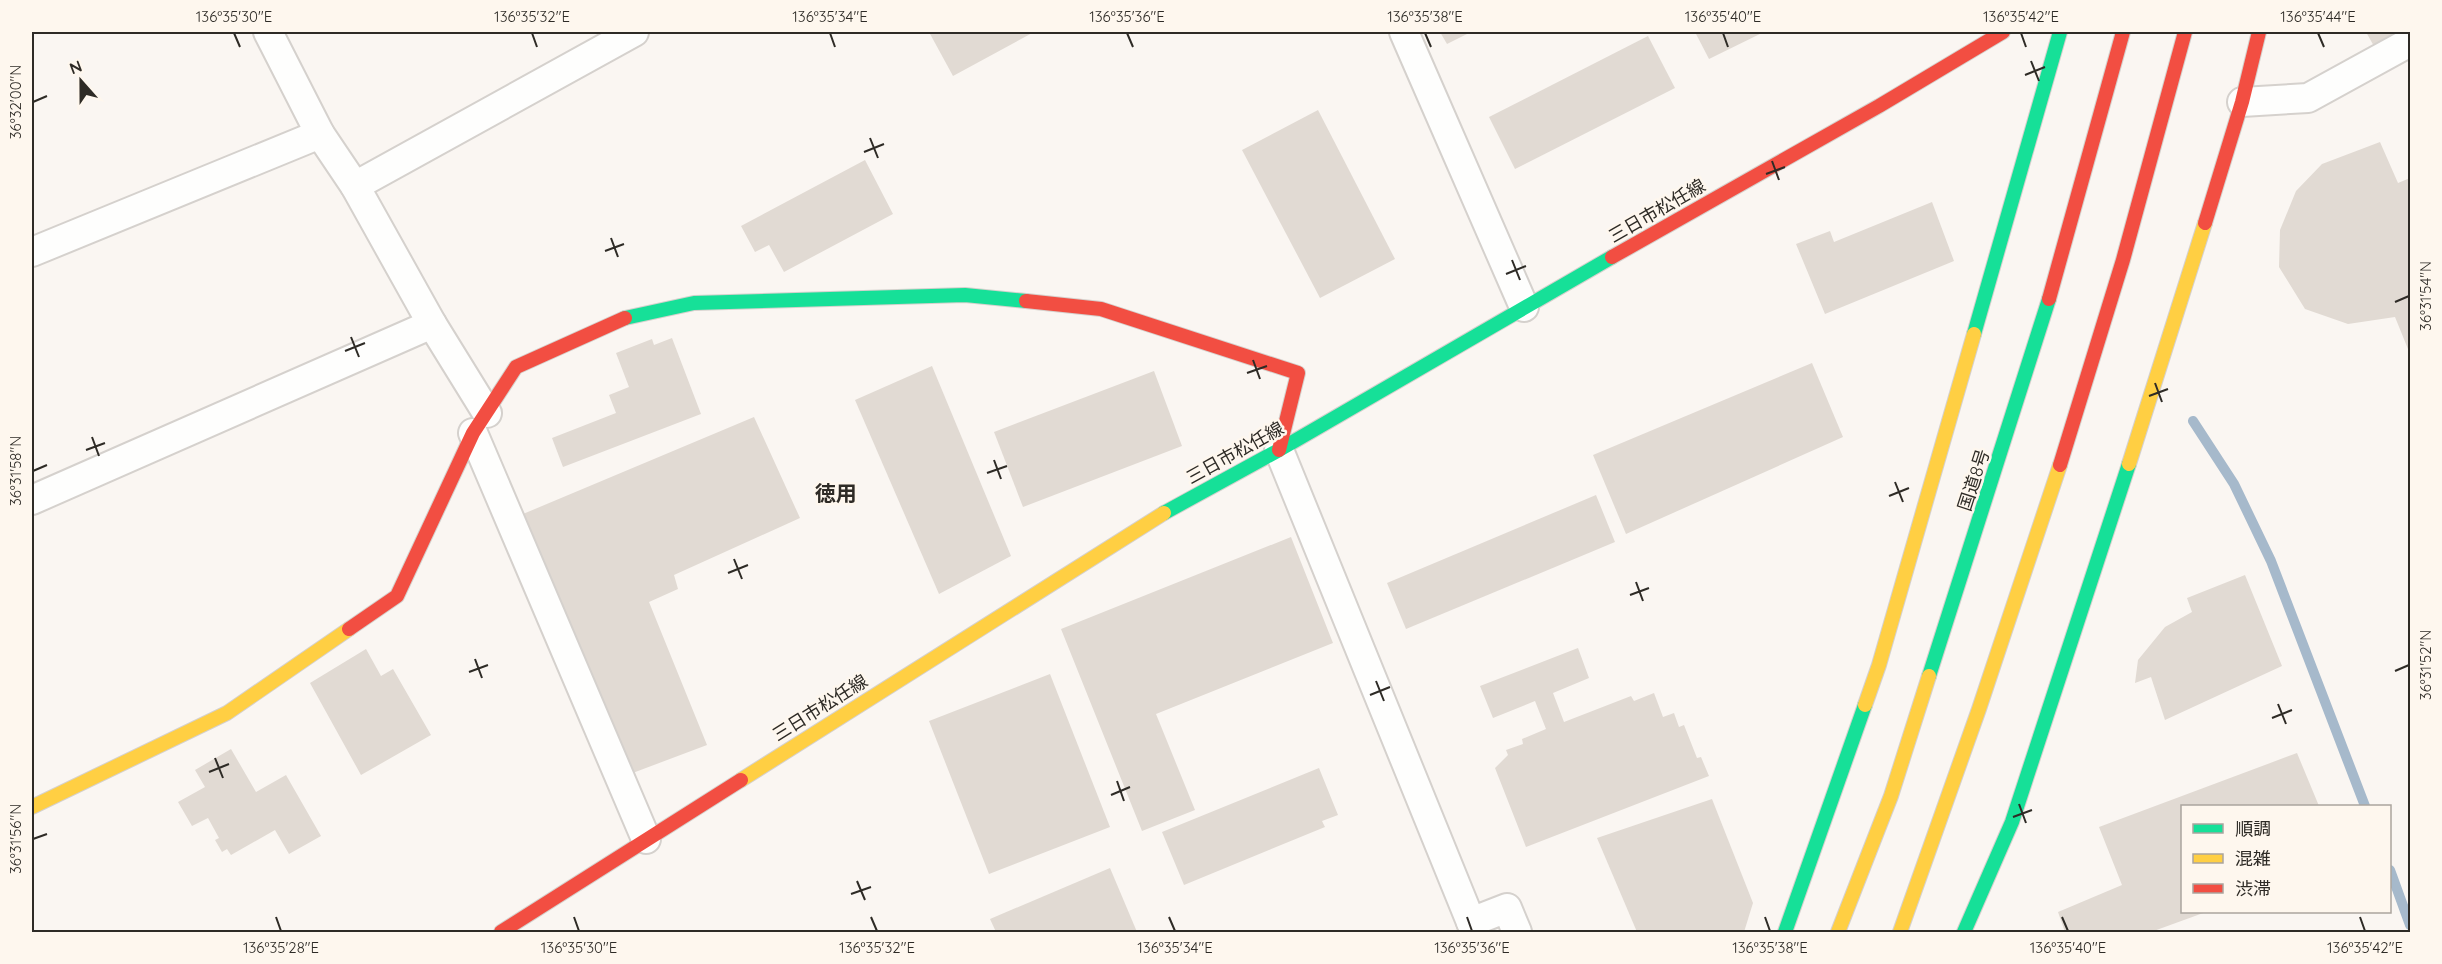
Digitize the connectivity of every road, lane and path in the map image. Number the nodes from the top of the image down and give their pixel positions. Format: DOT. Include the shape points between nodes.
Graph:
graph roads {
  1 [pos="268,32"];
  2 [pos="634,32"];
  3 [pos="1404,32"];
  4 [pos="2003,32"];
  5 [pos="2060,32"];
  6 [pos="2123,32"];
  7 [pos="2185,32"];
  8 [pos="2259,32"];
  9 [pos="2410,42"];
  10 [pos="2242,102"];
  11 [pos="320,134"];
  12 [pos="354,186"];
  13 [pos="32,252"];
  14 [pos="1524,307"];
  15 [pos="432,324"];
  16 [pos="480,423"];
  17 [pos="1279,450"];
  18 [pos="32,500"];
  19 [pos="32,807"];
  20 [pos="646,839"];
  21 [pos="1473,927"];
  22 [pos="501,933"];
  23 [pos="1517,933"];
  24 [pos="1785,933"];
  25 [pos="1838,933"];
  26 [pos="1900,933"];
  27 [pos="1964,933"];
  1 -- 11 [label="street"];
  2 -- 12 [label="street"];
  3 -- 14 [label="street"];
  4 -- 14 [label="main road, 三日市松任線"];
  5 -- 24 [label="main road" via="1879,665"];
  6 -- 25 [label="main road, 国道8号" via="2051,297 1891,796"];
  7 -- 26 [label="main road" via="2107,312 2015,605"];
  8 -- 10 [label="main road"];
  9 -- 10 [label="street" via="2308,98"];
  10 -- 27 [label="main road" via="2012,822"];
  11 -- 12 [label="street"];
  11 -- 13 [label="street"];
  12 -- 15 [label="street"];
  14 -- 17 [label="main road, 三日市松任線"];
  15 -- 16 [label="street"];
  15 -- 18 [label="street"];
  16 -- 17 [label="main road" via="516,368 621,319 694,303 965,295 1101,309 1298,373"];
  16 -- 19 [label="main road" via="397,596 226,713"];
  16 -- 20 [label="street"];
  17 -- 20 [label="main road, 三日市松任線" via="1156,517"];
  17 -- 21 [label="street"];
  20 -- 22 [label="main road, 三日市松任線"];
  21 -- 23 [label="street" via="1507,908"];
}
